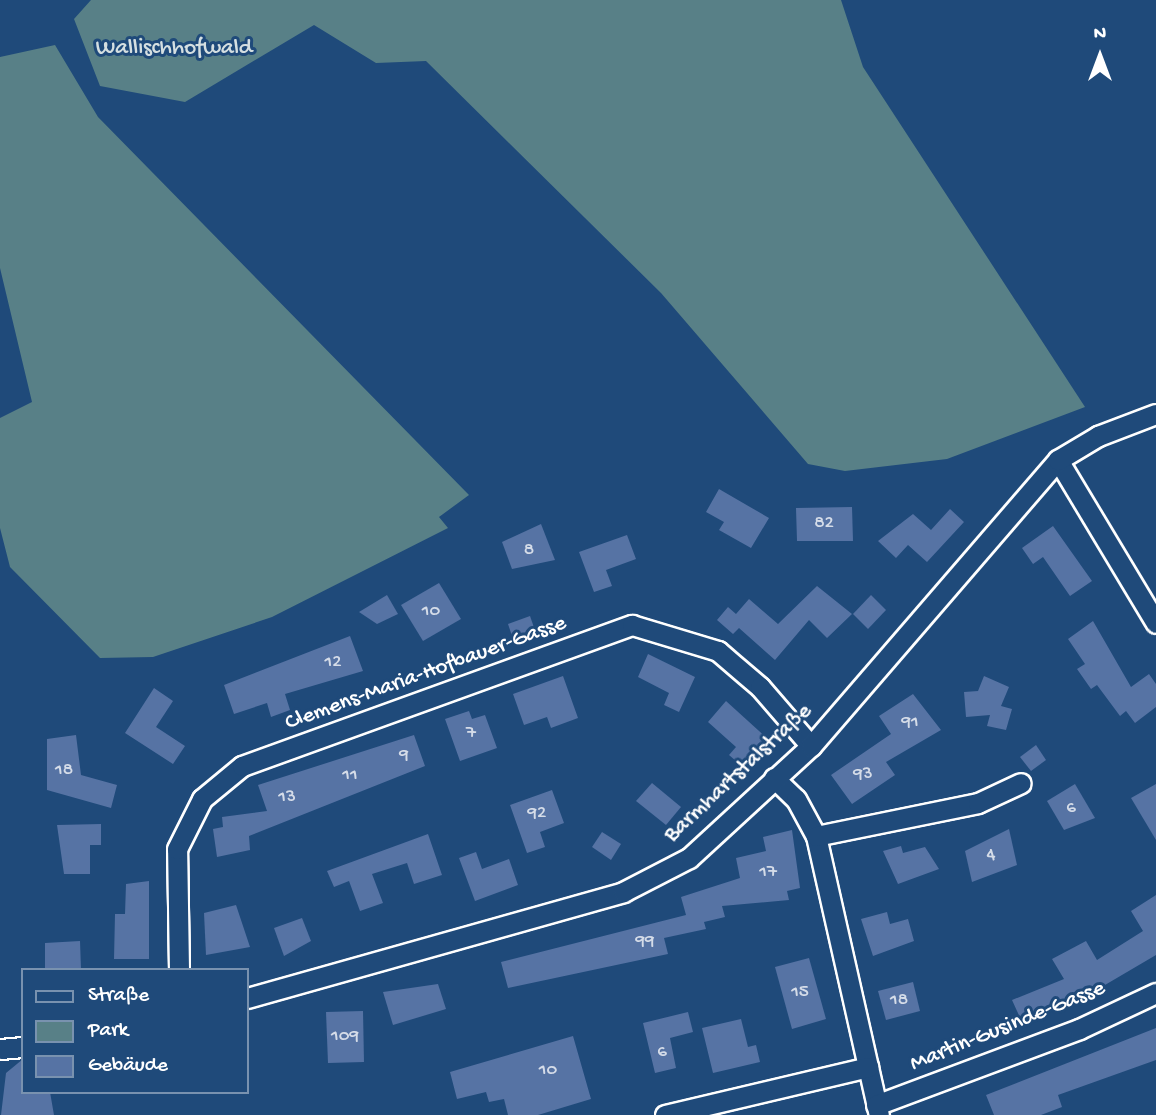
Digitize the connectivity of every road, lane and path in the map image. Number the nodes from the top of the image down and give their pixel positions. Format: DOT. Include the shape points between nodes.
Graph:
graph roads {
  1 [pos="1156,414"];
  2 [pos="1058,460"];
  3 [pos="1156,623"];
  4 [pos="811,746"];
  5 [pos="775,778"];
  6 [pos="1021,783"];
  7 [pos="816,836"];
  8 [pos="179,968"];
  9 [pos="1156,993"];
  10 [pos="248,998"];
  11 [pos="21,1047"];
  12 [pos="0,1049"];
  13 [pos="868,1067"];
  14 [pos="878,1110"];
  15 [pos="665,1115"];
  1 -- 2 [label="street, Barmhartstalstraße" via="1098,436"];
  2 -- 3 [label="street"];
  2 -- 4 [label="street, Barmhartstalstraße"];
  4 -- 5 [label="street, Barmhartstalstraße"];
  4 -- 8 [label="street, Clemens-Maria-Hofbauer-Gasse" via="761,687 718,651 632,625 242,766 202,799 177,849"];
  5 -- 7 [label="street" via="796,799"];
  5 -- 10 [label="street, Barmhartstalstraße" via="689,858 623,892"];
  6 -- 7 [label="street" via="978,803"];
  7 -- 13 [label="street"];
  9 -- 14 [label="street, Martin-Gusinde-Gasse" via="1068,1034"];
  11 -- 12 [label="street"];
  13 -- 14 [label="street"];
  13 -- 15 [label="street"];
}
